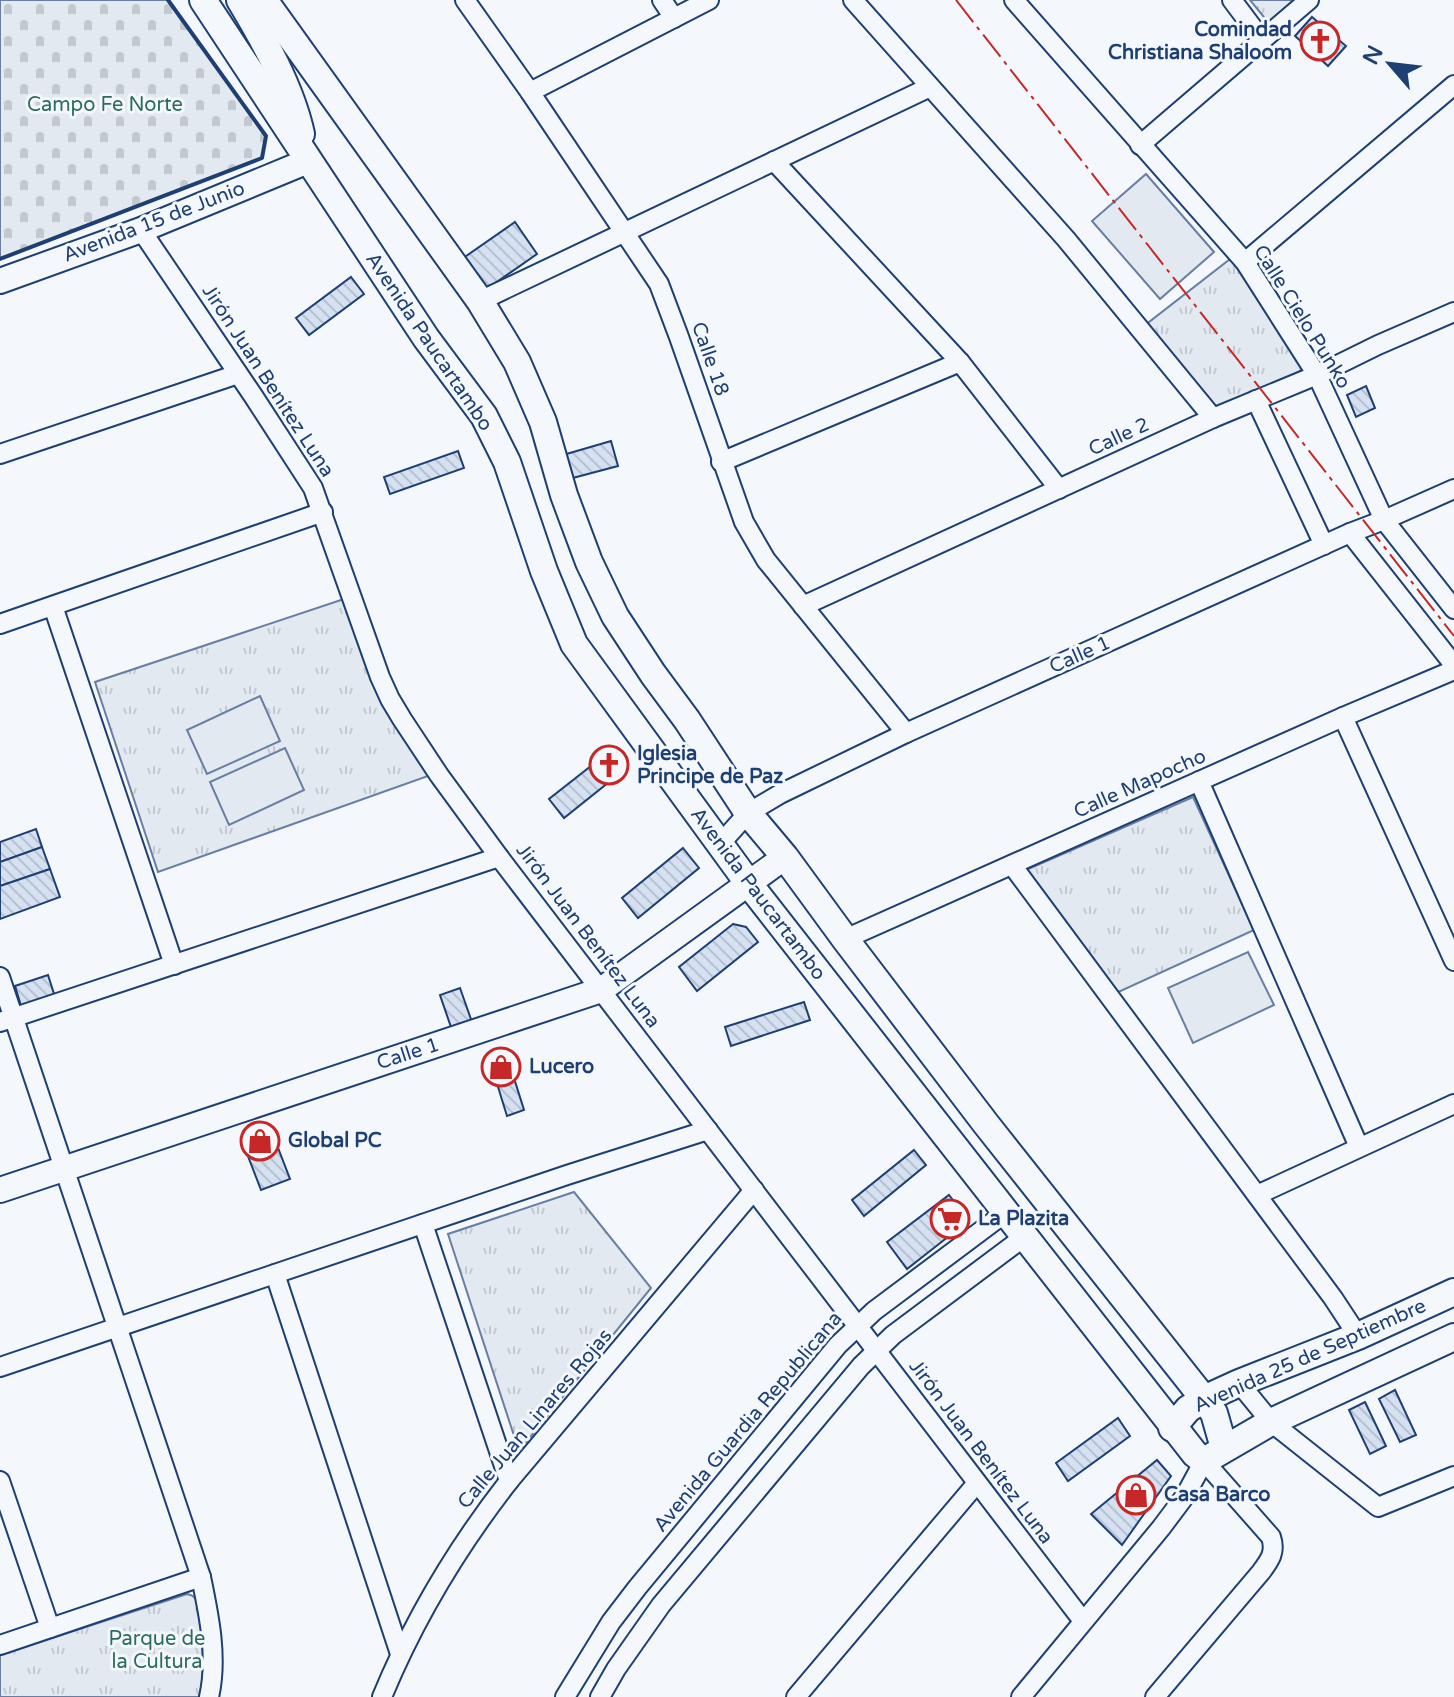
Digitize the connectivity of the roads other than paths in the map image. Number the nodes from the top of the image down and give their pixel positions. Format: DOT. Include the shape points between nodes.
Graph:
graph roads {
  1 [pos="203,0"];
  2 [pos="240,0"];
  3 [pos="264,0"];
  4 [pos="465,0"];
  5 [pos="662,0"];
  6 [pos="709,0"];
  7 [pos="853,0"];
  8 [pos="1014,0"];
  9 [pos="1232,0"];
  10 [pos="1309,0"];
  11 [pos="674,18"];
  12 [pos="1262,40"];
  13 [pos="930,87"];
  14 [pos="530,92"];
  15 [pos="1451,92"];
  16 [pos="1140,145"];
  17 [pos="308,161"];
  18 [pos="774,161"];
  19 [pos="141,230"];
  20 [pos="625,232"];
  21 [pos="1245,262"];
  22 [pos="0,281"];
  23 [pos="480,301"];
  24 [pos="1454,312"];
  25 [pos="960,362"];
  26 [pos="238,374"];
  27 [pos="1317,375"];
  28 [pos="1256,400"];
  29 [pos="1213,418"];
  30 [pos="0,454"];
  31 [pos="721,462"];
  32 [pos="1059,489"];
  33 [pos="1454,489"];
  34 [pos="323,512"];
  35 [pos="1384,520"];
  36 [pos="1350,533"];
  37 [pos="1324,545"];
  38 [pos="53,606"];
  39 [pos="803,606"];
  40 [pos="1454,609"];
  41 [pos="0,624"];
  42 [pos="1454,668"];
  43 [pos="1343,717"];
  44 [pos="906,733"];
  45 [pos="1199,781"];
  46 [pos="748,813"];
  47 [pos="720,844"];
  48 [pos="499,857"];
  49 [pos="785,857"];
  50 [pos="1012,865"];
  51 [pos="749,884"];
  52 [pos="845,939"];
  53 [pos="1454,961"];
  54 [pos="174,965"];
  55 [pos="0,977"];
  56 [pos="601,990"];
  57 [pos="7,1020"];
  58 [pos="1454,1104"];
  59 [pos="708,1130"];
  60 [pos="1359,1147"];
  61 [pos="64,1169"];
  62 [pos="0,1190"];
  63 [pos="754,1190"];
  64 [pos="1257,1195"];
  65 [pos="1005,1213"];
  66 [pos="423,1224"];
  67 [pos="1024,1237"];
  68 [pos="275,1274"];
  69 [pos="1454,1292"];
  70 [pos="857,1325"];
  71 [pos="117,1327"];
  72 [pos="1358,1336"];
  73 [pos="1454,1337"];
  74 [pos="876,1350"];
  75 [pos="0,1367"];
  76 [pos="1239,1383"];
  77 [pos="1204,1399"];
  78 [pos="1271,1422"];
  79 [pos="1172,1428"];
  80 [pos="1214,1454"];
  81 [pos="1454,1476"];
  82 [pos="0,1481"];
  83 [pos="509,1481"];
  84 [pos="977,1483"];
  85 [pos="201,1577"];
  86 [pos="1083,1621"];
  87 [pos="50,1628"];
  88 [pos="0,1645"];
  89 [pos="400,1654"];
  90 [pos="209,1697"];
  91 [pos="382,1697"];
  92 [pos="565,1697"];
  93 [pos="600,1697"];
  94 [pos="796,1697"];
  95 [pos="1021,1697"];
  96 [pos="1155,1697"];
  1 -- 17 [label="main road, Avenida Paucartambo"];
  2 -- 17 [label="main road" via="266,43 293,106"];
  3 -- 23 [label="main road, Avenida Paucartambo"];
  4 -- 14 [label="street, Calle 18"];
  5 -- 11 [label="street"];
  6 -- 11 [label="street"];
  7 -- 13 [label="street"];
  8 -- 16 [label="street, Calle Cielo Punko"];
  9 -- 12 [label="street"];
  10 -- 12 [label="street"];
  11 -- 14 [label="street"];
  12 -- 16 [label="street"];
  13 -- 18 [label="street"];
  13 -- 29 [label="street" via="1066,239"];
  14 -- 20 [label="street, Calle 18"];
  15 -- 21 [label="street"];
  16 -- 21 [label="street, Calle Cielo Punko"];
  17 -- 19 [label="street, Avenida 15 de Junio"];
  17 -- 47 [label="main road, Avenida Paucartambo" via="484,416 507,462 574,644"];
  18 -- 20 [label="street"];
  18 -- 25 [label="street"];
  19 -- 22 [label="street, Avenida 15 de Junio"];
  19 -- 26 [label="street, Jirón Juan Benítez Luna"];
  20 -- 23 [label="street"];
  20 -- 31 [label="street, Calle 18" via="659,284"];
  21 -- 27 [label="street, Calle Cielo Punko"];
  23 -- 46 [label="main road, Avenida Paucartambo" via="517,362 543,422 564,495 615,616"];
  24 -- 27 [label="street, Calle 2"];
  25 -- 31 [label="street"];
  25 -- 32 [label="street"];
  26 -- 30 [label="street"];
  26 -- 34 [label="street, Jirón Juan Benítez Luna" via="313,488"];
  27 -- 28 [label="street, Calle 2"];
  27 -- 35 [label="street, Calle Cielo Punko"];
  28 -- 29 [label="street, Calle 2"];
  28 -- 37 [label="street"];
  29 -- 32 [label="street, Calle 2"];
  31 -- 39 [label="street, Calle 18" via="744,522"];
  32 -- 39 [label="street, Calle 2"];
  33 -- 35 [label="street, Calle 1"];
  34 -- 38 [label="street"];
  34 -- 48 [label="street, Jirón Juan Benítez Luna" via="390,699"];
  35 -- 36 [label="street, Calle 1"];
  35 -- 40 [label="street, Calle Cielo Punko"];
  36 -- 37 [label="street, Calle 1"];
  36 -- 42 [label="street"];
  37 -- 44 [label="street, Calle 1"];
  38 -- 41 [label="street"];
  38 -- 54 [label="street"];
  39 -- 44 [label="street, Calle 18"];
  42 -- 43 [label="street, Calle Mapocho"];
  43 -- 45 [label="street, Calle Mapocho"];
  43 -- 53 [label="street"];
  44 -- 46 [label="street, Calle 1"];
  45 -- 50 [label="street, Calle Mapocho"];
  45 -- 60 [label="street"];
  46 -- 47 [label="street, Calle 1"];
  46 -- 49 [label="main road, Avenida Paucartambo"];
  47 -- 51 [label="main road, Avenida Paucartambo"];
  48 -- 54 [label="street"];
  48 -- 56 [label="street, Jirón Juan Benítez Luna"];
  49 -- 51 [label="street, Calle 1"];
  49 -- 52 [label="main road, Avenida Paucartambo"];
  50 -- 52 [label="street, Calle Mapocho"];
  50 -- 64 [label="street"];
  51 -- 56 [label="street, Calle 1"];
  51 -- 65 [label="main road, Avenida Paucartambo"];
  52 -- 77 [label="main road, Avenida Paucartambo"];
  54 -- 57 [label="street"];
  55 -- 57 [label="street"];
  56 -- 59 [label="street, Jirón Juan Benítez Luna"];
  56 -- 61 [label="street, Calle 1"];
  57 -- 61 [label="street"];
  58 -- 60 [label="street"];
  59 -- 63 [label="street, Jirón Juan Benítez Luna"];
  59 -- 66 [label="street"];
  60 -- 64 [label="street"];
  61 -- 62 [label="street, Calle 1"];
  61 -- 71 [label="street"];
  63 -- 70 [label="street, Jirón Juan Benítez Luna"];
  63 -- 83 [label="street, Calle Juan Linares Rojas"];
  64 -- 72 [label="street"];
  65 -- 67 [label="main road, Avenida Paucartambo"];
  65 -- 70 [label="street, Avenida Guardia Republicana"];
  66 -- 68 [label="street"];
  66 -- 83 [label="street"];
  67 -- 74 [label="street"];
  67 -- 79 [label="main road, Avenida Paucartambo"];
  68 -- 71 [label="street"];
  68 -- 89 [label="street"];
  69 -- 72 [label="main road, Avenida 25 de Septiembre"];
  70 -- 74 [label="street, Jirón Juan Benítez Luna"];
  70 -- 92 [label="street, Avenida Guardia Republicana" via="637,1588"];
  71 -- 75 [label="street"];
  71 -- 85 [label="street"];
  72 -- 76 [label="main road, Avenida 25 de Septiembre"];
  73 -- 78 [label="main road, Avenida 25 de Septiembre"];
  74 -- 84 [label="street, Jirón Juan Benítez Luna"];
  74 -- 93 [label="street" via="687,1572"];
  76 -- 77 [label="main road, Avenida 25 de Septiembre"];
  76 -- 78 [label="street"];
  77 -- 79 [label="main road, Avenida 25 de Septiembre"];
  77 -- 80 [label="main road, Avenida Paucartambo" via="1214,1413"];
  78 -- 80 [label="main road, Avenida 25 de Septiembre"];
  78 -- 81 [label="street" via="1378,1507"];
  79 -- 80 [label="main road, Avenida Paucartambo" via="1195,1454"];
  80 -- 86 [label="street"];
  80 -- 96 [label="street" via="1271,1537 1273,1553"];
  82 -- 87 [label="street"];
  83 -- 89 [label="street, Calle Juan Linares Rojas" via="442,1575"];
  84 -- 86 [label="street, Jirón Juan Benítez Luna"];
  84 -- 94 [label="street"];
  85 -- 87 [label="street"];
  85 -- 90 [label="street" via="212,1645"];
  86 -- 95 [label="street"];
  87 -- 88 [label="street"];
  89 -- 91 [label="street, Calle Juan Linares Rojas"];
}
